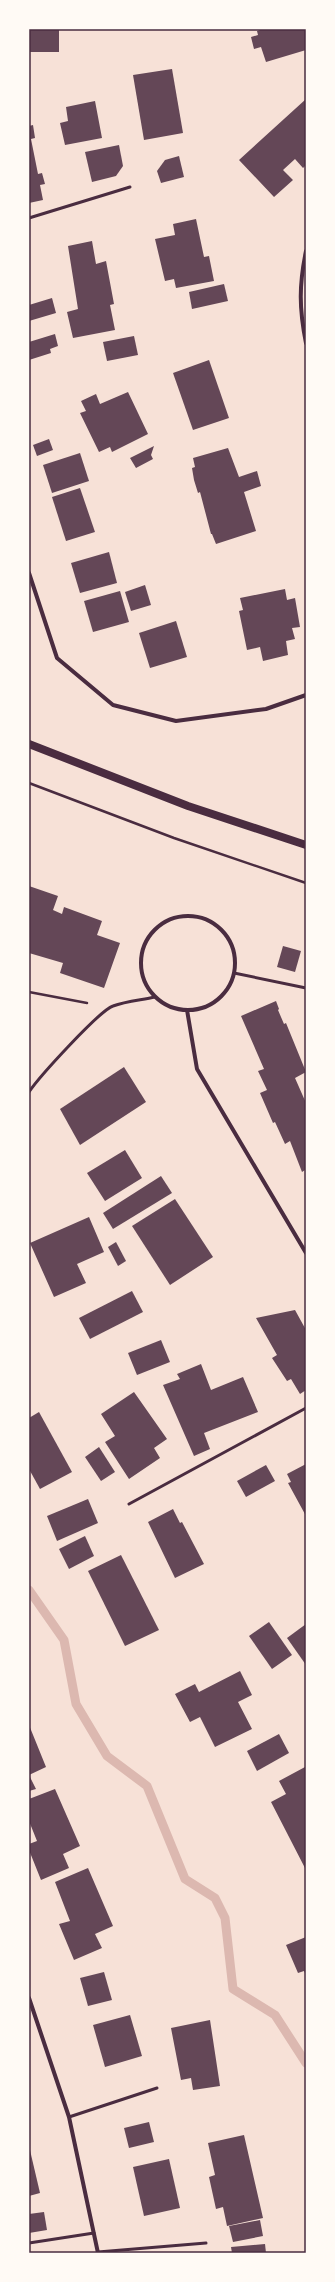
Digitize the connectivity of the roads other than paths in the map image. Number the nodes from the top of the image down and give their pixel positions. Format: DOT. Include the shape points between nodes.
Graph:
graph roads {
  1 [pos="130,187"];
  2 [pos="29,218"];
  3 [pos="306,251"];
  4 [pos="306,343"];
  5 [pos="29,573"];
  6 [pos="306,695"];
  7 [pos="29,744"];
  8 [pos="306,845"];
  9 [pos="234,973"];
  10 [pos="306,988"];
  11 [pos="155,997"];
  12 [pos="187,1010"];
  13 [pos="29,1092"];
  14 [pos="306,1253"];
  15 [pos="306,1408"];
  16 [pos="129,1504"];
  17 [pos="29,1998"];
  18 [pos="157,2088"];
  19 [pos="69,2117"];
  20 [pos="94,2233"];
  21 [pos="29,2243"];
  22 [pos="206,2243"];
  23 [pos="98,2252"];
  1 -- 2 [label="lane"];
  3 -- 4 [label="street" via="300,280 301,316"];
  5 -- 6 [label="street" via="57,658 113,706 176,721 266,709"];
  7 -- 8 [label="main road" via="188,806"];
  9 -- 10 [label="lane"];
  9 -- 11 [label="street" via="234,950 227,936 217,925 203,917 173,917 159,924 148,935 142,949 142,979"];
  9 -- 12 [label="street" via="225,992 215,1002 201,1009"];
  11 -- 12 [label="street" via="173,1008"];
  11 -- 13 [label="lane" via="112,1006 85,1030"];
  12 -- 14 [label="street" via="198,1069"];
  15 -- 16 [label="lane"];
  17 -- 19 [label="street"];
  18 -- 19 [label="lane"];
  19 -- 20 [label="street"];
  20 -- 21 [label="lane"];
  20 -- 23 [label="street"];
  22 -- 23 [label="lane"];
}
